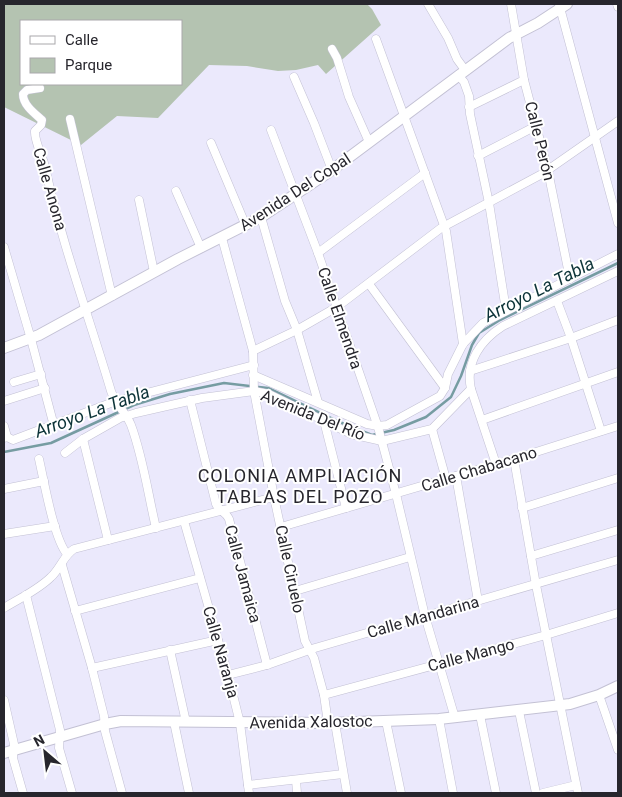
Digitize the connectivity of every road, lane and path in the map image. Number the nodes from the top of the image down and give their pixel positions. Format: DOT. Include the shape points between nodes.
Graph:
graph roads {
  1 [pos="428,4"];
  2 [pos="511,4"];
  3 [pos="617,4"];
  4 [pos="562,5"];
  5 [pos="618,7"];
  6 [pos="516,34"];
  7 [pos="376,39"];
  8 [pos="332,49"];
  9 [pos="462,72"];
  10 [pos="294,77"];
  11 [pos="524,80"];
  12 [pos="40,88"];
  13 [pos="469,107"];
  14 [pos="405,115"];
  15 [pos="70,119"];
  16 [pos="618,121"];
  17 [pos="536,126"];
  18 [pos="271,130"];
  19 [pos="595,137"];
  20 [pos="369,142"];
  21 [pos="211,143"];
  22 [pos="478,156"];
  23 [pos="332,170"];
  24 [pos="548,171"];
  25 [pos="425,173"];
  26 [pos="176,191"];
  27 [pos="296,196"];
  28 [pos="139,200"];
  29 [pos="489,204"];
  30 [pos="262,217"];
  31 [pos="618,223"];
  32 [pos="246,226"];
  33 [pos="444,226"];
  34 [pos="222,238"];
  35 [pos="4,247"];
  36 [pos="201,248"];
  37 [pos="318,254"];
  38 [pos="618,254"];
  39 [pos="618,271"];
  40 [pos="154,272"];
  41 [pos="570,279"];
  42 [pos="369,284"];
  43 [pos="112,296"];
  44 [pos="557,301"];
  45 [pos="336,307"];
  46 [pos="86,310"];
  47 [pos="506,310"];
  48 [pos="618,320"];
  49 [pos="297,330"];
  50 [pos="571,338"];
  51 [pos="31,339"];
  52 [pos="463,344"];
  53 [pos="4,348"];
  54 [pos="254,351"];
  55 [pos="254,365"];
  56 [pos="470,371"];
  57 [pos="618,372"];
  58 [pos="41,374"];
  59 [pos="14,382"];
  60 [pos="254,384"];
  61 [pos="586,384"];
  62 [pos="45,388"];
  63 [pos="445,388"];
  64 [pos="471,389"];
  65 [pos="190,400"];
  66 [pos="4,401"];
  67 [pos="318,402"];
  68 [pos="117,403"];
  69 [pos="126,414"];
  70 [pos="482,420"];
  71 [pos="324,421"];
  72 [pos="4,426"];
  73 [pos="54,426"];
  74 [pos="618,426"];
  75 [pos="378,427"];
  76 [pos="432,429"];
  77 [pos="601,431"];
  78 [pos="5,438"];
  79 [pos="83,439"];
  80 [pos="381,439"];
  81 [pos="65,453"];
  82 [pos="39,459"];
  83 [pos="514,459"];
  84 [pos="496,464"];
  85 [pos="456,476"];
  86 [pos="618,478"];
  87 [pos="446,479"];
  88 [pos="44,481"];
  89 [pos="4,489"];
  90 [pos="396,494"];
  91 [pos="274,497"];
  92 [pos="346,508"];
  93 [pos="522,508"];
  94 [pos="221,511"];
  95 [pos="184,521"];
  96 [pos="55,526"];
  97 [pos="281,527"];
  98 [pos="156,528"];
  99 [pos="618,530"];
  100 [pos="4,534"];
  101 [pos="108,540"];
  102 [pos="67,554"];
  103 [pos="531,556"];
  104 [pos="410,557"];
  105 [pos="618,560"];
  106 [pos="62,565"];
  107 [pos="200,578"];
  108 [pos="536,585"];
  109 [pos="295,591"];
  110 [pos="26,595"];
  111 [pos="478,601"];
  112 [pos="4,608"];
  113 [pos="75,611"];
  114 [pos="618,613"];
  115 [pos="425,616"];
  116 [pos="546,635"];
  117 [pos="218,640"];
  118 [pos="170,650"];
  119 [pos="309,650"];
  120 [pos="439,663"];
  121 [pos="267,664"];
  122 [pos="92,668"];
  123 [pos="228,675"];
  124 [pos="618,686"];
  125 [pos="324,695"];
  126 [pos="599,695"];
  127 [pos="4,700"];
  128 [pos="560,706"];
  129 [pos="519,711"];
  130 [pos="480,716"];
  131 [pos="455,718"];
  132 [pos="439,720"];
  133 [pos="386,721"];
  134 [pos="174,722"];
  135 [pos="186,722"];
  136 [pos="240,723"];
  137 [pos="332,723"];
  138 [pos="105,724"];
  139 [pos="59,737"];
  140 [pos="618,750"];
  141 [pos="9,751"];
  142 [pos="343,774"];
  143 [pos="296,780"];
  144 [pos="249,789"];
  145 [pos="577,789"];
  146 [pos="23,793"];
  147 [pos="72,793"];
  148 [pos="122,793"];
  149 [pos="189,793"];
  150 [pos="297,793"];
  151 [pos="347,793"];
  152 [pos="401,793"];
  153 [pos="452,793"];
  154 [pos="496,793"];
  155 [pos="536,793"];
  156 [pos="543,793"];
  1 -- 9 [label="street" via="448,38"];
  2 -- 6 [label="street, Calle Perón"];
  3 -- 5 [label="street"];
  4 -- 6 [label="street, Avenida Del Copal"];
  4 -- 19 [label="street"];
  6 -- 9 [label="street, Avenida Del Copal"];
  6 -- 11 [label="street, Calle Perón"];
  7 -- 14 [label="street"];
  8 -- 20 [label="street"];
  9 -- 13 [label="street"];
  9 -- 14 [label="street, Avenida Del Copal"];
  10 -- 23 [label="street"];
  11 -- 13 [label="street"];
  11 -- 17 [label="street, Calle Perón"];
  12 -- 46 [label="street, Calle Anona" via="27,90 23,96 25,103 42,120 35,136"];
  13 -- 22 [label="street"];
  14 -- 20 [label="street, Avenida Del Copal"];
  14 -- 25 [label="street"];
  15 -- 43 [label="street"];
  16 -- 19 [label="street"];
  17 -- 22 [label="street"];
  17 -- 24 [label="street, Calle Perón"];
  18 -- 27 [label="street, Calle Elmendra"];
  19 -- 24 [label="street"];
  19 -- 31 [label="street"];
  20 -- 23 [label="street, Avenida Del Copal"];
  21 -- 32 [label="street"];
  22 -- 29 [label="street"];
  23 -- 27 [label="street, Avenida Del Copal"];
  24 -- 29 [label="street"];
  24 -- 41 [label="street, Calle Perón"];
  25 -- 33 [label="street"];
  25 -- 37 [label="street"];
  26 -- 36 [label="street"];
  27 -- 30 [label="street, Avenida Del Copal"];
  27 -- 37 [label="street, Calle Elmendra"];
  28 -- 40 [label="street"];
  29 -- 33 [label="street"];
  29 -- 47 [label="street"];
  30 -- 32 [label="street, Avenida Del Copal"];
  30 -- 49 [label="street" via="285,301"];
  32 -- 34 [label="street, Avenida Del Copal"];
  33 -- 42 [label="street"];
  33 -- 52 [label="street"];
  34 -- 36 [label="street, Avenida Del Copal"];
  34 -- 54 [label="street, Calle Ciruelo"];
  35 -- 51 [label="street"];
  36 -- 40 [label="street, Avenida Del Copal"];
  37 -- 45 [label="street, Calle Elmendra"];
  38 -- 41 [label="street"];
  39 -- 44 [label="street"];
  40 -- 43 [label="street, Avenida Del Copal"];
  41 -- 47 [label="street"];
  42 -- 45 [label="street"];
  42 -- 63 [label="street"];
  43 -- 46 [label="street, Avenida Del Copal"];
  44 -- 50 [label="street"];
  44 -- 56 [label="street" via="492,333 479,348"];
  45 -- 49 [label="street"];
  45 -- 75 [label="street, Calle Elmendra"];
  46 -- 51 [label="street, Avenida Del Copal"];
  46 -- 68 [label="street" via="110,391"];
  47 -- 52 [label="street" via="483,323"];
  48 -- 50 [label="street"];
  49 -- 54 [label="street"];
  49 -- 67 [label="street"];
  50 -- 56 [label="street"];
  50 -- 61 [label="street"];
  51 -- 53 [label="street, Avenida Del Copal"];
  51 -- 58 [label="street"];
  52 -- 63 [label="street" via="448,374"];
  54 -- 55 [label="street, Calle Ciruelo"];
  55 -- 60 [label="street, Calle Ciruelo"];
  55 -- 68 [label="street, Avenida Del Río"];
  56 -- 64 [label="street"];
  57 -- 61 [label="street"];
  58 -- 59 [label="street"];
  58 -- 62 [label="street"];
  60 -- 65 [label="street, Avenida Del Río"];
  60 -- 67 [label="street, Avenida Del Río"];
  60 -- 71 [label="street, Avenida Del Río"];
  60 -- 91 [label="street, Calle Ciruelo"];
  61 -- 70 [label="street"];
  61 -- 77 [label="street"];
  62 -- 66 [label="street"];
  62 -- 73 [label="street"];
  63 -- 75 [label="street, Avenida Del Río" via="434,400"];
  64 -- 70 [label="street"];
  64 -- 76 [label="street"];
  65 -- 69 [label="street, Avenida Del Río"];
  65 -- 94 [label="street, Calle Jamaica" via="216,504"];
  67 -- 75 [label="street, Avenida Del Río"];
  68 -- 69 [label="street"];
  68 -- 73 [label="street, Avenida Del Río"];
  69 -- 79 [label="street, Avenida Del Río"];
  69 -- 98 [label="street" via="134,434"];
  70 -- 84 [label="street"];
  71 -- 80 [label="street, Avenida Del Río" via="351,434"];
  71 -- 92 [label="street"];
  72 -- 78 [label="street"];
  73 -- 78 [label="street, Avenida Del Río" via="13,440"];
  74 -- 77 [label="street, Calle Chabacano"];
  75 -- 80 [label="street, Calle Elmendra"];
  76 -- 80 [label="street, Avenida Del Río"];
  76 -- 87 [label="street"];
  77 -- 83 [label="street, Calle Chabacano"];
  79 -- 81 [label="street, Avenida Del Río"];
  79 -- 101 [label="street"];
  80 -- 90 [label="street, Calle Elmendra"];
  82 -- 88 [label="street"];
  83 -- 84 [label="street, Calle Chabacano"];
  83 -- 93 [label="street"];
  84 -- 85 [label="street, Calle Chabacano"];
  85 -- 87 [label="street, Calle Chabacano"];
  85 -- 111 [label="street"];
  86 -- 93 [label="street"];
  87 -- 90 [label="street, Calle Chabacano"];
  88 -- 89 [label="street"];
  88 -- 96 [label="street"];
  90 -- 92 [label="street, Calle Chabacano"];
  90 -- 104 [label="street, Calle Elmendra"];
  91 -- 94 [label="street"];
  91 -- 97 [label="street, Calle Ciruelo"];
  92 -- 97 [label="street, Calle Chabacano"];
  93 -- 103 [label="street"];
  94 -- 95 [label="street"];
  94 -- 121 [label="street, Calle Jamaica" via="229,519"];
  95 -- 98 [label="street"];
  95 -- 107 [label="street, Calle Naranja"];
  96 -- 100 [label="street"];
  96 -- 102 [label="street"];
  97 -- 109 [label="street, Calle Ciruelo"];
  98 -- 101 [label="street"];
  99 -- 103 [label="street"];
  101 -- 102 [label="street"];
  102 -- 106 [label="street"];
  103 -- 108 [label="street"];
  104 -- 109 [label="street"];
  104 -- 115 [label="street, Calle Elmendra"];
  105 -- 108 [label="street, Calle Mandarina"];
  106 -- 110 [label="street"];
  106 -- 113 [label="street"];
  107 -- 113 [label="street"];
  107 -- 117 [label="street, Calle Naranja"];
  108 -- 111 [label="street, Calle Mandarina"];
  108 -- 116 [label="street"];
  109 -- 119 [label="street, Calle Ciruelo"];
  110 -- 112 [label="street"];
  110 -- 139 [label="street" via="60,730"];
  111 -- 115 [label="street, Calle Mandarina"];
  113 -- 122 [label="street"];
  114 -- 116 [label="street, Calle Mango"];
  115 -- 119 [label="street, Calle Mandarina"];
  115 -- 120 [label="street, Calle Elmendra"];
  116 -- 120 [label="street, Calle Mango"];
  116 -- 128 [label="street"];
  117 -- 118 [label="street"];
  117 -- 123 [label="street, Calle Naranja"];
  118 -- 122 [label="street"];
  118 -- 135 [label="street"];
  119 -- 121 [label="street, Calle Mandarina"];
  119 -- 125 [label="street, Calle Ciruelo"];
  120 -- 125 [label="street, Calle Mango"];
  120 -- 131 [label="street, Calle Elmendra"];
  121 -- 123 [label="street, Calle Mandarina"];
  122 -- 138 [label="street"];
  123 -- 136 [label="street, Calle Naranja"];
  124 -- 126 [label="street, Avenida Xalostoc"];
  125 -- 137 [label="street, Calle Ciruelo"];
  126 -- 128 [label="street, Avenida Xalostoc"];
  126 -- 140 [label="street"];
  127 -- 141 [label="street" via="14,744"];
  128 -- 129 [label="street, Avenida Xalostoc"];
  128 -- 145 [label="street"];
  129 -- 130 [label="street, Avenida Xalostoc"];
  129 -- 155 [label="street"];
  130 -- 131 [label="street, Avenida Xalostoc"];
  130 -- 154 [label="street"];
  131 -- 132 [label="street, Avenida Xalostoc"];
  132 -- 133 [label="street, Avenida Xalostoc"];
  132 -- 153 [label="street"];
  133 -- 137 [label="street, Avenida Xalostoc"];
  133 -- 152 [label="street"];
  134 -- 135 [label="street, Avenida Xalostoc"];
  134 -- 138 [label="street, Avenida Xalostoc"];
  134 -- 149 [label="street"];
  135 -- 136 [label="street, Avenida Xalostoc"];
  136 -- 137 [label="street, Avenida Xalostoc"];
  136 -- 144 [label="street, Calle Naranja"];
  137 -- 142 [label="street, Calle Ciruelo"];
  138 -- 139 [label="street, Avenida Xalostoc"];
  138 -- 148 [label="street"];
  139 -- 141 [label="street, Avenida Xalostoc"];
  139 -- 147 [label="street"];
  141 -- 146 [label="street"];
  142 -- 143 [label="street, Calle Naranja"];
  142 -- 151 [label="street, Calle Ciruelo"];
  143 -- 144 [label="street, Calle Naranja"];
  143 -- 150 [label="street"];
  145 -- 156 [label="street"];
}
